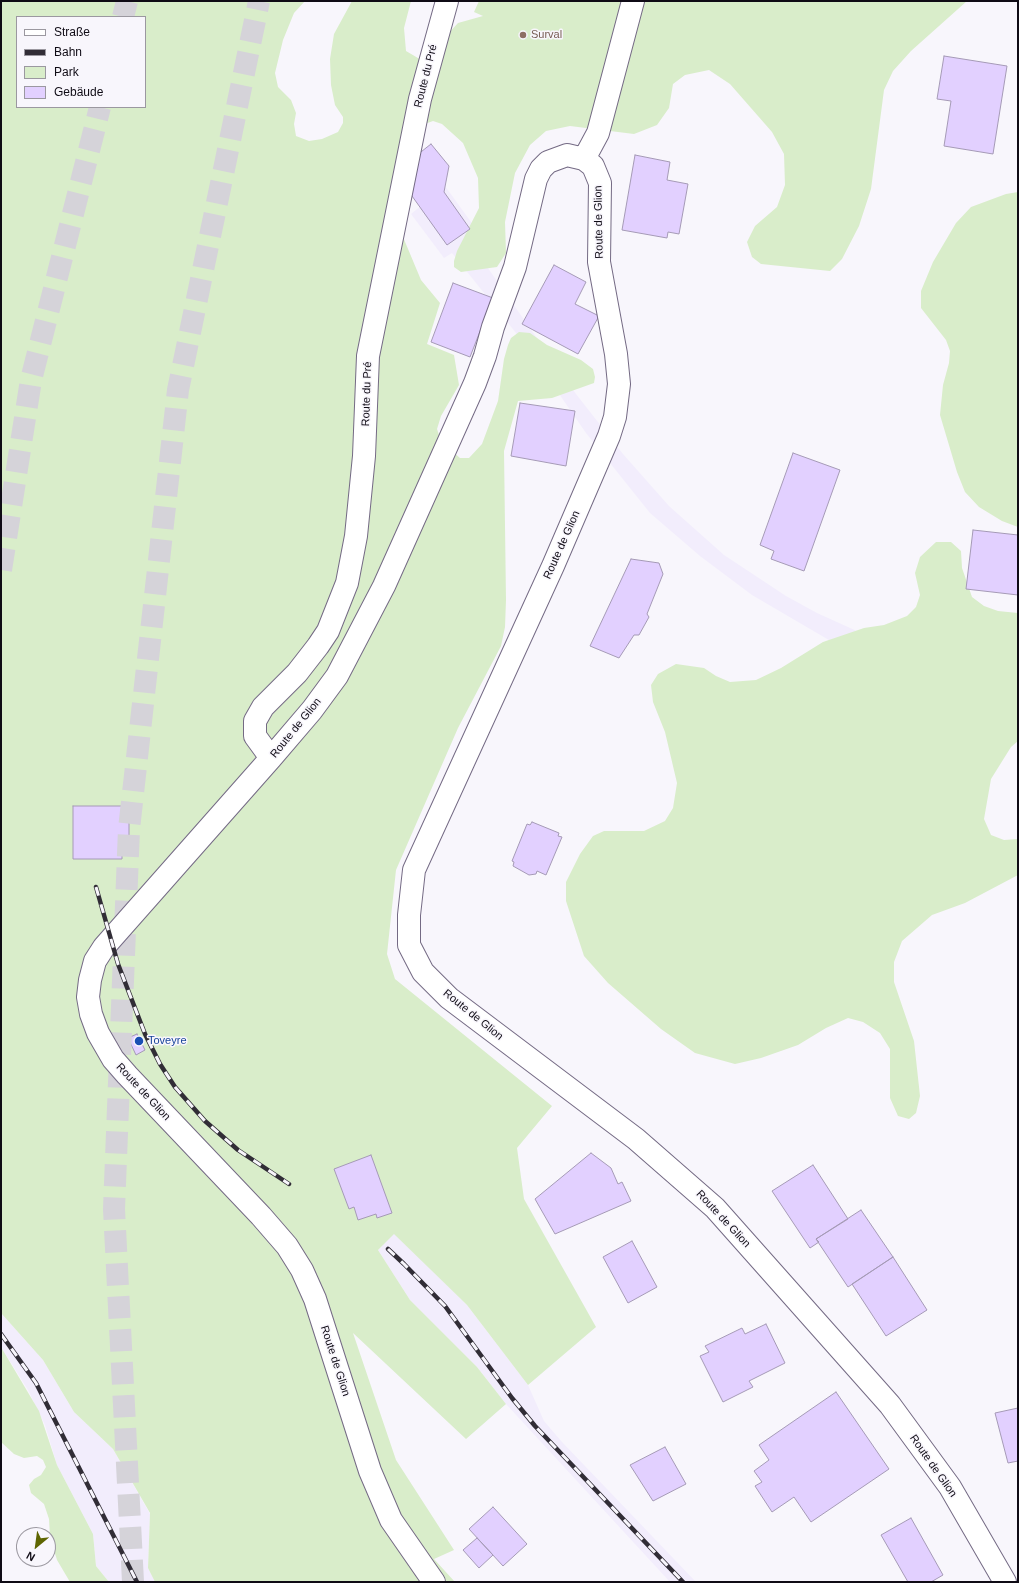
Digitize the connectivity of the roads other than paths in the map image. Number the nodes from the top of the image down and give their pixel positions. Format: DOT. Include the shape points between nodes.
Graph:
graph roads {
  1 [pos="447,1"];
  2 [pos="633,1"];
  3 [pos="584,159"];
  4 [pos="271,758"];
  5 [pos="434,1582"];
  6 [pos="1005,1582"];
  1 -- 4 [label="street, Route du Pré" via="418,106 368,356 364,464 356,536 347,583 330,625 318,646 297,673 263,707 255,721 255,736"];
  2 -- 3 [label="street" via="598,133"];
  3 -- 4 [label="street, Route de Glion" via="567,155 558,157 541,169 536,179 515,267 492,327 475,383 384,586 337,676"];
  3 -- 6 [label="street, Route de Glion" via="593,166 600,184 599,262 618,369 615,417 553,566 414,870 409,915 410,944 423,972 449,998 636,1139 715,1208 890,1405 950,1487"];
  4 -- 5 [label="street, Route de Glion" via="104,947 95,961 90,980 88,997 91,1014 98,1034 126,1075 288,1246 315,1299 370,1471 391,1520"];
}
